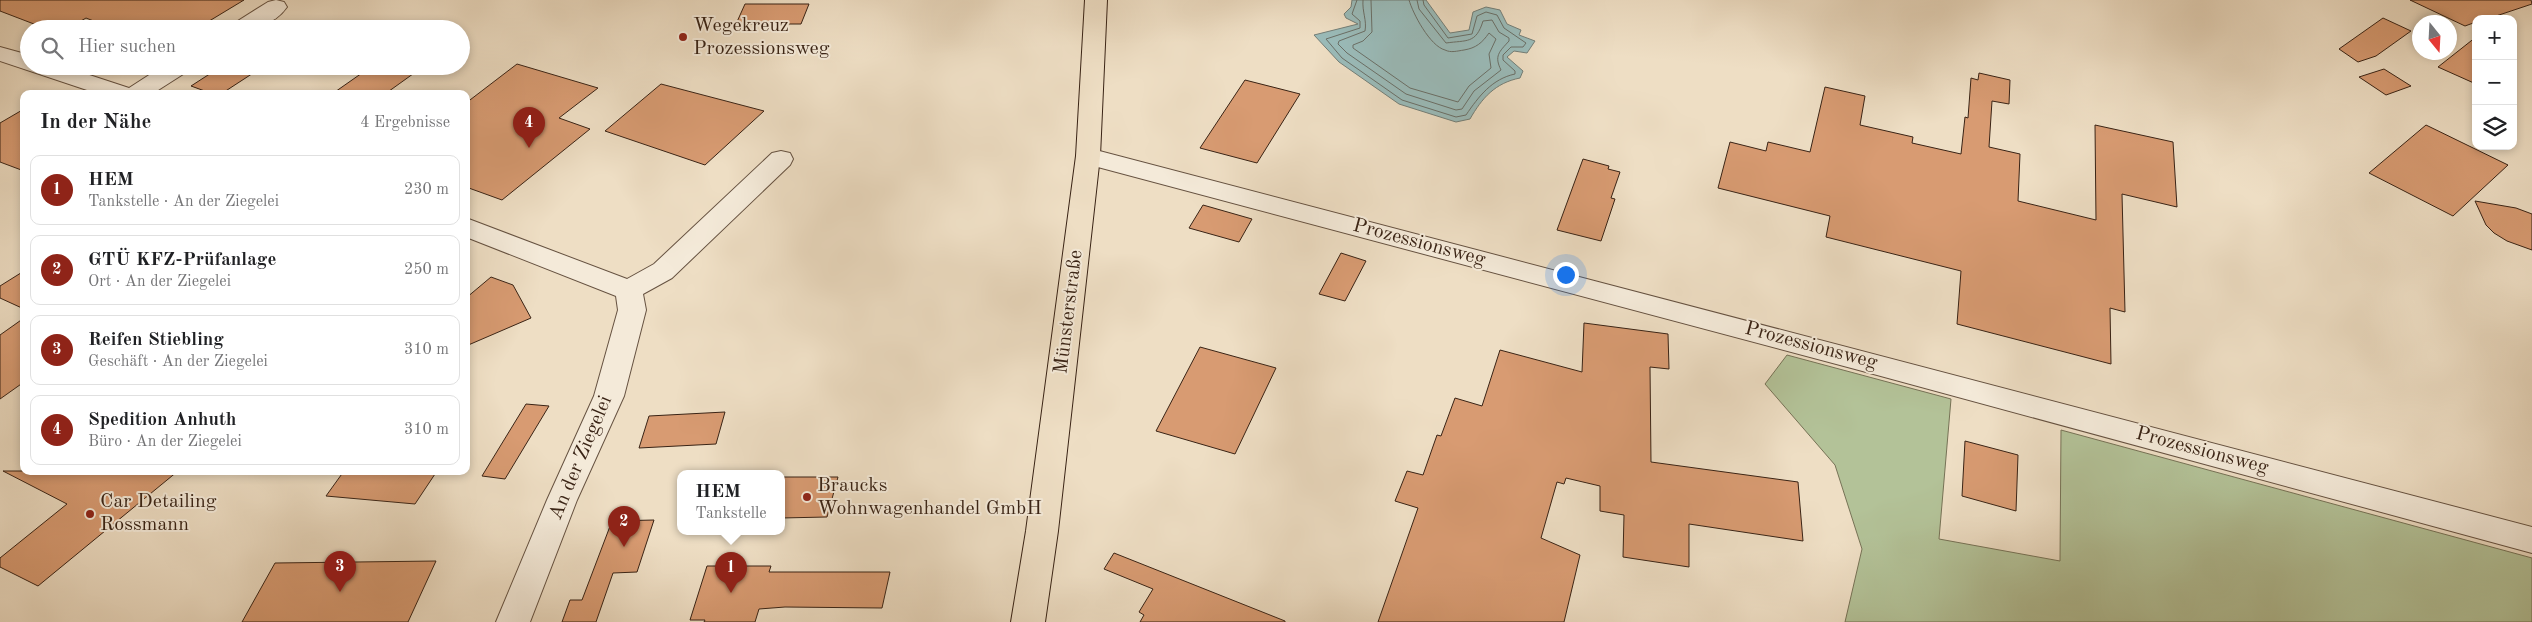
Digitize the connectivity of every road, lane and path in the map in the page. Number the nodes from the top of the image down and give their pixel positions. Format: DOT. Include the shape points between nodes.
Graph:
graph roads {
  1 [pos="1096,0"];
  2 [pos="276,7"];
  3 [pos="255,20"];
  4 [pos="0,54"];
  5 [pos="20,60"];
  6 [pos="66,75"];
  7 [pos="166,75"];
  8 [pos="112,90"];
  9 [pos="141,90"];
  10 [pos="1088,156"];
  11 [pos="781,158"];
  12 [pos="470,229"];
  13 [pos="629,290"];
  14 [pos="2532,540"];
  15 [pos="513,622"];
  16 [pos="1028,622"];
  1 -- 10 [label="main road, Münsterstraße"];
  2 -- 3 [label="street"];
  4 -- 5 [label="street"];
  6 -- 8 [label="street"];
  7 -- 9 [label="street"];
  10 -- 14 [label="street, Prozessionsweg"];
  10 -- 16 [label="main road, Münsterstraße"];
  11 -- 13 [label="street" via="663,271"];
  12 -- 13 [label="street"];
  13 -- 15 [label="street, An der Ziegelei" via="632,310 609,396 562,500"];
}
